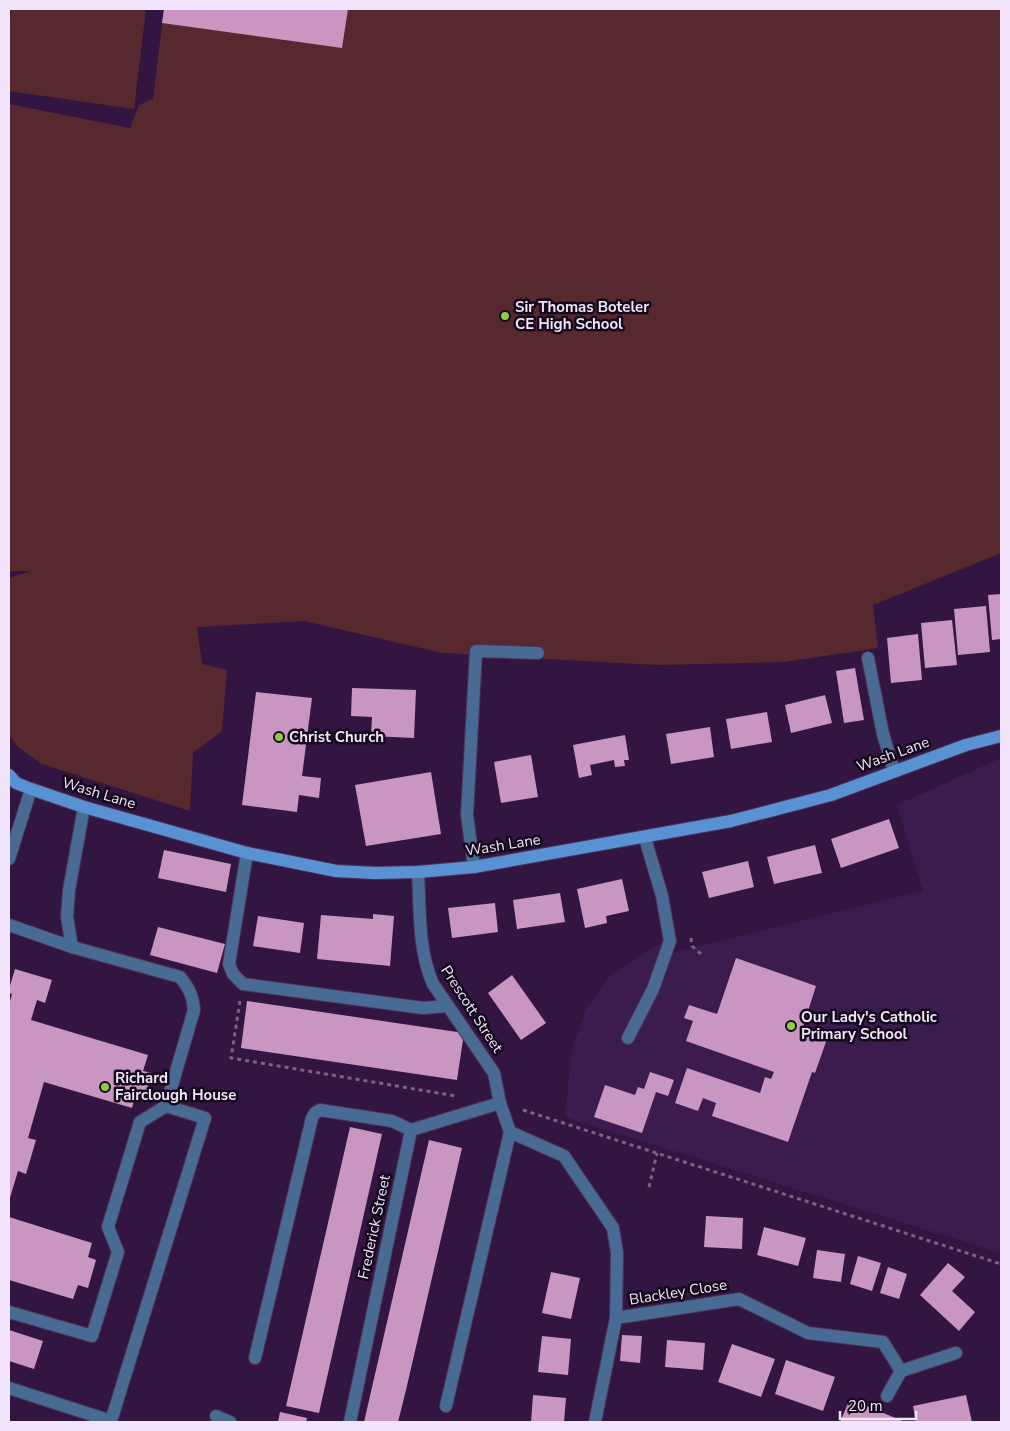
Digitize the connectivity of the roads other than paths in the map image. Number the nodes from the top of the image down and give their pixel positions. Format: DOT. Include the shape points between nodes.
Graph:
graph roads {
  1 [pos="538,653"];
  2 [pos="868,658"];
  3 [pos="1001,736"];
  4 [pos="894,771"];
  5 [pos="11,780"];
  6 [pos="31,789"];
  7 [pos="84,807"];
  8 [pos="646,838"];
  9 [pos="247,852"];
  10 [pos="9,859"];
  11 [pos="474,867"];
  12 [pos="418,872"];
  13 [pos="9,925"];
  14 [pos="72,947"];
  15 [pos="448,1006"];
  16 [pos="628,1038"];
  17 [pos="500,1103"];
  18 [pos="166,1106"];
  19 [pos="411,1130"];
  20 [pos="510,1132"];
  21 [pos="9,1312"];
  22 [pos="616,1318"];
  23 [pos="956,1353"];
  24 [pos="255,1358"];
  25 [pos="901,1371"];
  26 [pos="9,1388"];
  27 [pos="886,1396"];
  28 [pos="446,1406"];
  29 [pos="216,1416"];
  30 [pos="230,1422"];
  31 [pos="350,1422"];
  32 [pos="595,1422"];
  1 -- 11 [label="street" via="476,651 467,815"];
  2 -- 4 [label="street" via="882,734"];
  3 -- 4 [label="street, Wash Lane"];
  4 -- 8 [label="street, Wash Lane" via="831,795 731,821"];
  5 -- 6 [label="street, Wash Lane"];
  6 -- 7 [label="street, Wash Lane"];
  6 -- 10 [label="street"];
  7 -- 9 [label="street, Wash Lane"];
  7 -- 14 [label="street" via="69,890 67,917"];
  8 -- 11 [label="street, Wash Lane"];
  8 -- 16 [label="street" via="670,940 653,989"];
  9 -- 12 [label="street, Wash Lane" via="336,871"];
  9 -- 15 [label="street" via="229,964 243,984 423,1008"];
  11 -- 12 [label="street, Wash Lane"];
  12 -- 15 [label="street, Prescott Street" via="427,971"];
  13 -- 14 [label="street"];
  14 -- 18 [label="street" via="180,977 188,986 194,1010"];
  15 -- 17 [label="street, Prescott Street" via="494,1073"];
  17 -- 19 [label="street"];
  17 -- 20 [label="street"];
  18 -- 21 [label="street" via="140,1122 108,1227 118,1252 92,1336"];
  18 -- 26 [label="street" via="205,1118 111,1421"];
  19 -- 24 [label="street" via="392,1121 320,1110 315,1113"];
  19 -- 31 [label="street, Frederick Street"];
  20 -- 22 [label="street, Blackley Close" via="564,1156 613,1228 617,1253"];
  20 -- 28 [label="street"];
  22 -- 25 [label="street, Blackley Close" via="739,1299 808,1334 882,1342"];
  22 -- 32 [label="street, Blackley Close"];
  23 -- 25 [label="street"];
  25 -- 27 [label="street"];
  29 -- 30 [label="street"];
}
